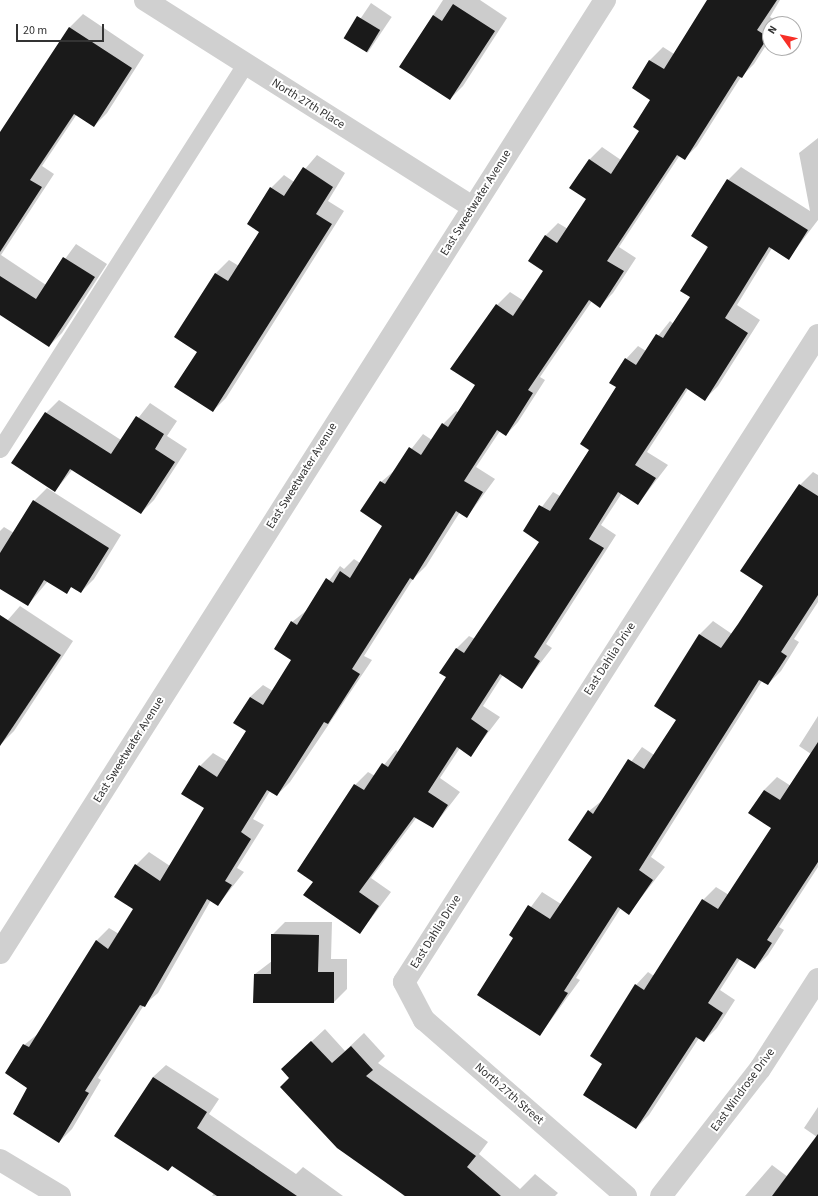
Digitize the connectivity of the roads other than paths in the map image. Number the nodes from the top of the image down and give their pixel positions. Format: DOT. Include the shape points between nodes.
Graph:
graph roads {
  1 [pos="145,0"];
  2 [pos="605,0"];
  3 [pos="245,64"];
  4 [pos="472,207"];
  5 [pos="818,336"];
  6 [pos="0,449"];
  7 [pos="0,953"];
  8 [pos="818,979"];
  9 [pos="404,982"];
  10 [pos="0,1160"];
  11 [pos="60,1196"];
  12 [pos="626,1196"];
  13 [pos="662,1196"];
  1 -- 3 [label="street, North 27th Place"];
  2 -- 4 [label="street, East Sweetwater Avenue"];
  3 -- 4 [label="street, North 27th Place"];
  3 -- 6 [label="lane"];
  4 -- 7 [label="street, East Sweetwater Avenue"];
  5 -- 9 [label="street, East Dahlia Drive"];
  8 -- 13 [label="street, East Windrose Drive" via="760,1069"];
  9 -- 12 [label="street, North 27th Street" via="424,1020"];
  10 -- 11 [label="street"];
}
